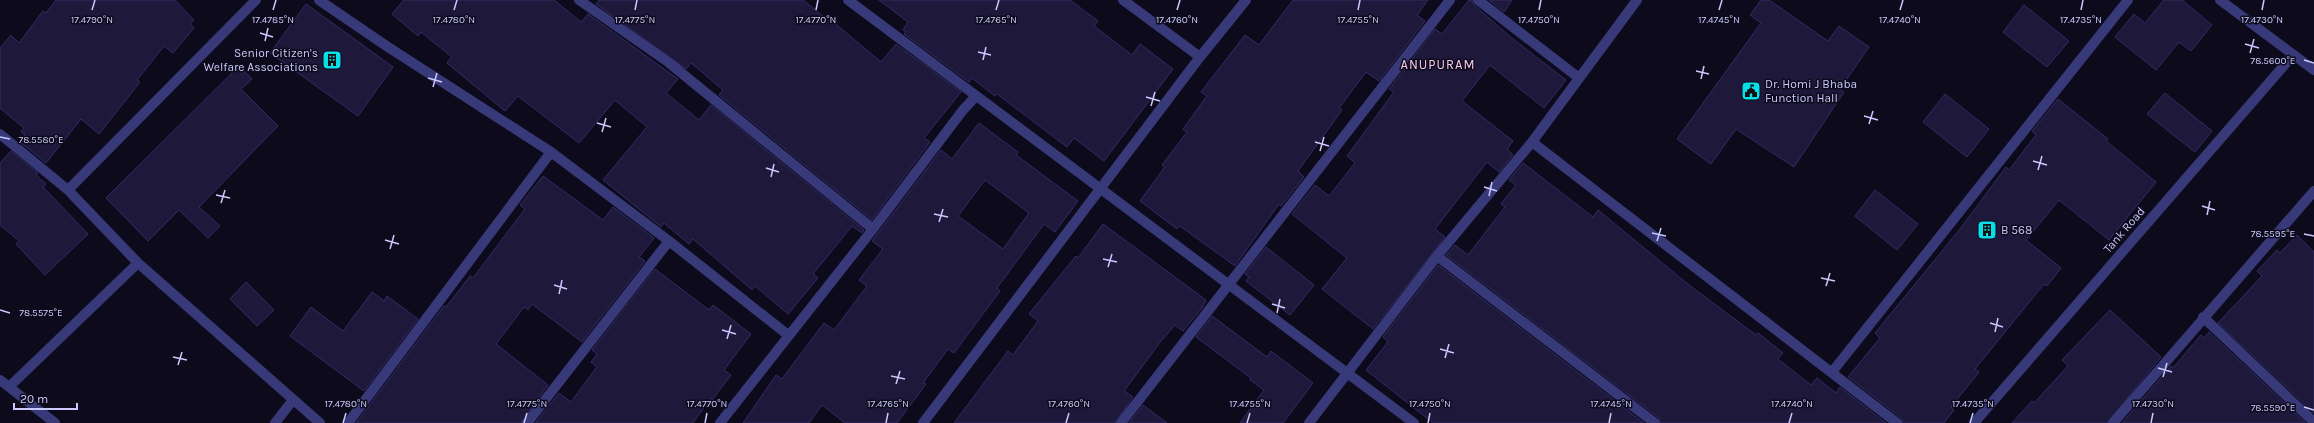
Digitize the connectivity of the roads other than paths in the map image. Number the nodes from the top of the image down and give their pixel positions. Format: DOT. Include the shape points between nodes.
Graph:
graph roads {
  1 [pos="256,0"];
  2 [pos="319,0"];
  3 [pos="579,0"];
  4 [pos="848,0"];
  5 [pos="1123,0"];
  6 [pos="1246,0"];
  7 [pos="1450,0"];
  8 [pos="1478,0"];
  9 [pos="1637,0"];
  10 [pos="2128,0"];
  11 [pos="2220,0"];
  12 [pos="2293,55"];
  13 [pos="1200,57"];
  14 [pos="2314,70"];
  15 [pos="1579,78"];
  16 [pos="976,96"];
  17 [pos="0,134"];
  18 [pos="1532,142"];
  19 [pos="551,152"];
  20 [pos="1100,188"];
  21 [pos="68,190"];
  22 [pos="2314,191"];
  23 [pos="873,229"];
  24 [pos="669,242"];
  25 [pos="1437,256"];
  26 [pos="138,263"];
  27 [pos="1230,285"];
  28 [pos="2203,317"];
  29 [pos="788,335"];
  30 [pos="1832,372"];
  31 [pos="1348,373"];
  32 [pos="0,380"];
  33 [pos="9,387"];
  34 [pos="294,400"];
  35 [pos="2314,422"];
  36 [pos="55,423"];
  37 [pos="275,423"];
  38 [pos="320,423"];
  39 [pos="348,423"];
  40 [pos="527,423"];
  41 [pos="720,423"];
  42 [pos="923,423"];
  43 [pos="1121,423"];
  44 [pos="1309,423"];
  45 [pos="1414,423"];
  46 [pos="1655,423"];
  47 [pos="1896,423"];
  48 [pos="1974,423"];
  49 [pos="2113,423"];
  1 -- 21 [label="street"];
  2 -- 19 [label="street"];
  3 -- 23 [label="street" via="668,62"];
  4 -- 16 [label="street"];
  5 -- 13 [label="street"];
  6 -- 13 [label="street"];
  7 -- 27 [label="street"];
  8 -- 15 [label="street"];
  9 -- 15 [label="street"];
  10 -- 30 [label="street"];
  11 -- 12 [label="street"];
  12 -- 14 [label="street"];
  12 -- 48 [label="street, Tank Road"];
  13 -- 20 [label="street"];
  15 -- 18 [label="street"];
  16 -- 20 [label="street"];
  16 -- 23 [label="street"];
  17 -- 21 [label="street"];
  18 -- 25 [label="street"];
  18 -- 30 [label="street"];
  19 -- 24 [label="street"];
  19 -- 39 [label="street"];
  20 -- 27 [label="street"];
  20 -- 42 [label="street"];
  21 -- 26 [label="street"];
  22 -- 28 [label="street"];
  23 -- 29 [label="street"];
  24 -- 29 [label="street"];
  24 -- 40 [label="street"];
  25 -- 31 [label="street"];
  25 -- 46 [label="street"];
  26 -- 33 [label="street"];
  26 -- 34 [label="street"];
  27 -- 31 [label="street"];
  27 -- 43 [label="street"];
  28 -- 35 [label="street"];
  28 -- 49 [label="street"];
  29 -- 41 [label="street"];
  30 -- 47 [label="street"];
  31 -- 44 [label="street"];
  31 -- 45 [label="street"];
  32 -- 33 [label="street"];
  33 -- 36 [label="street"];
  34 -- 37 [label="street"];
  34 -- 38 [label="street"];
}
